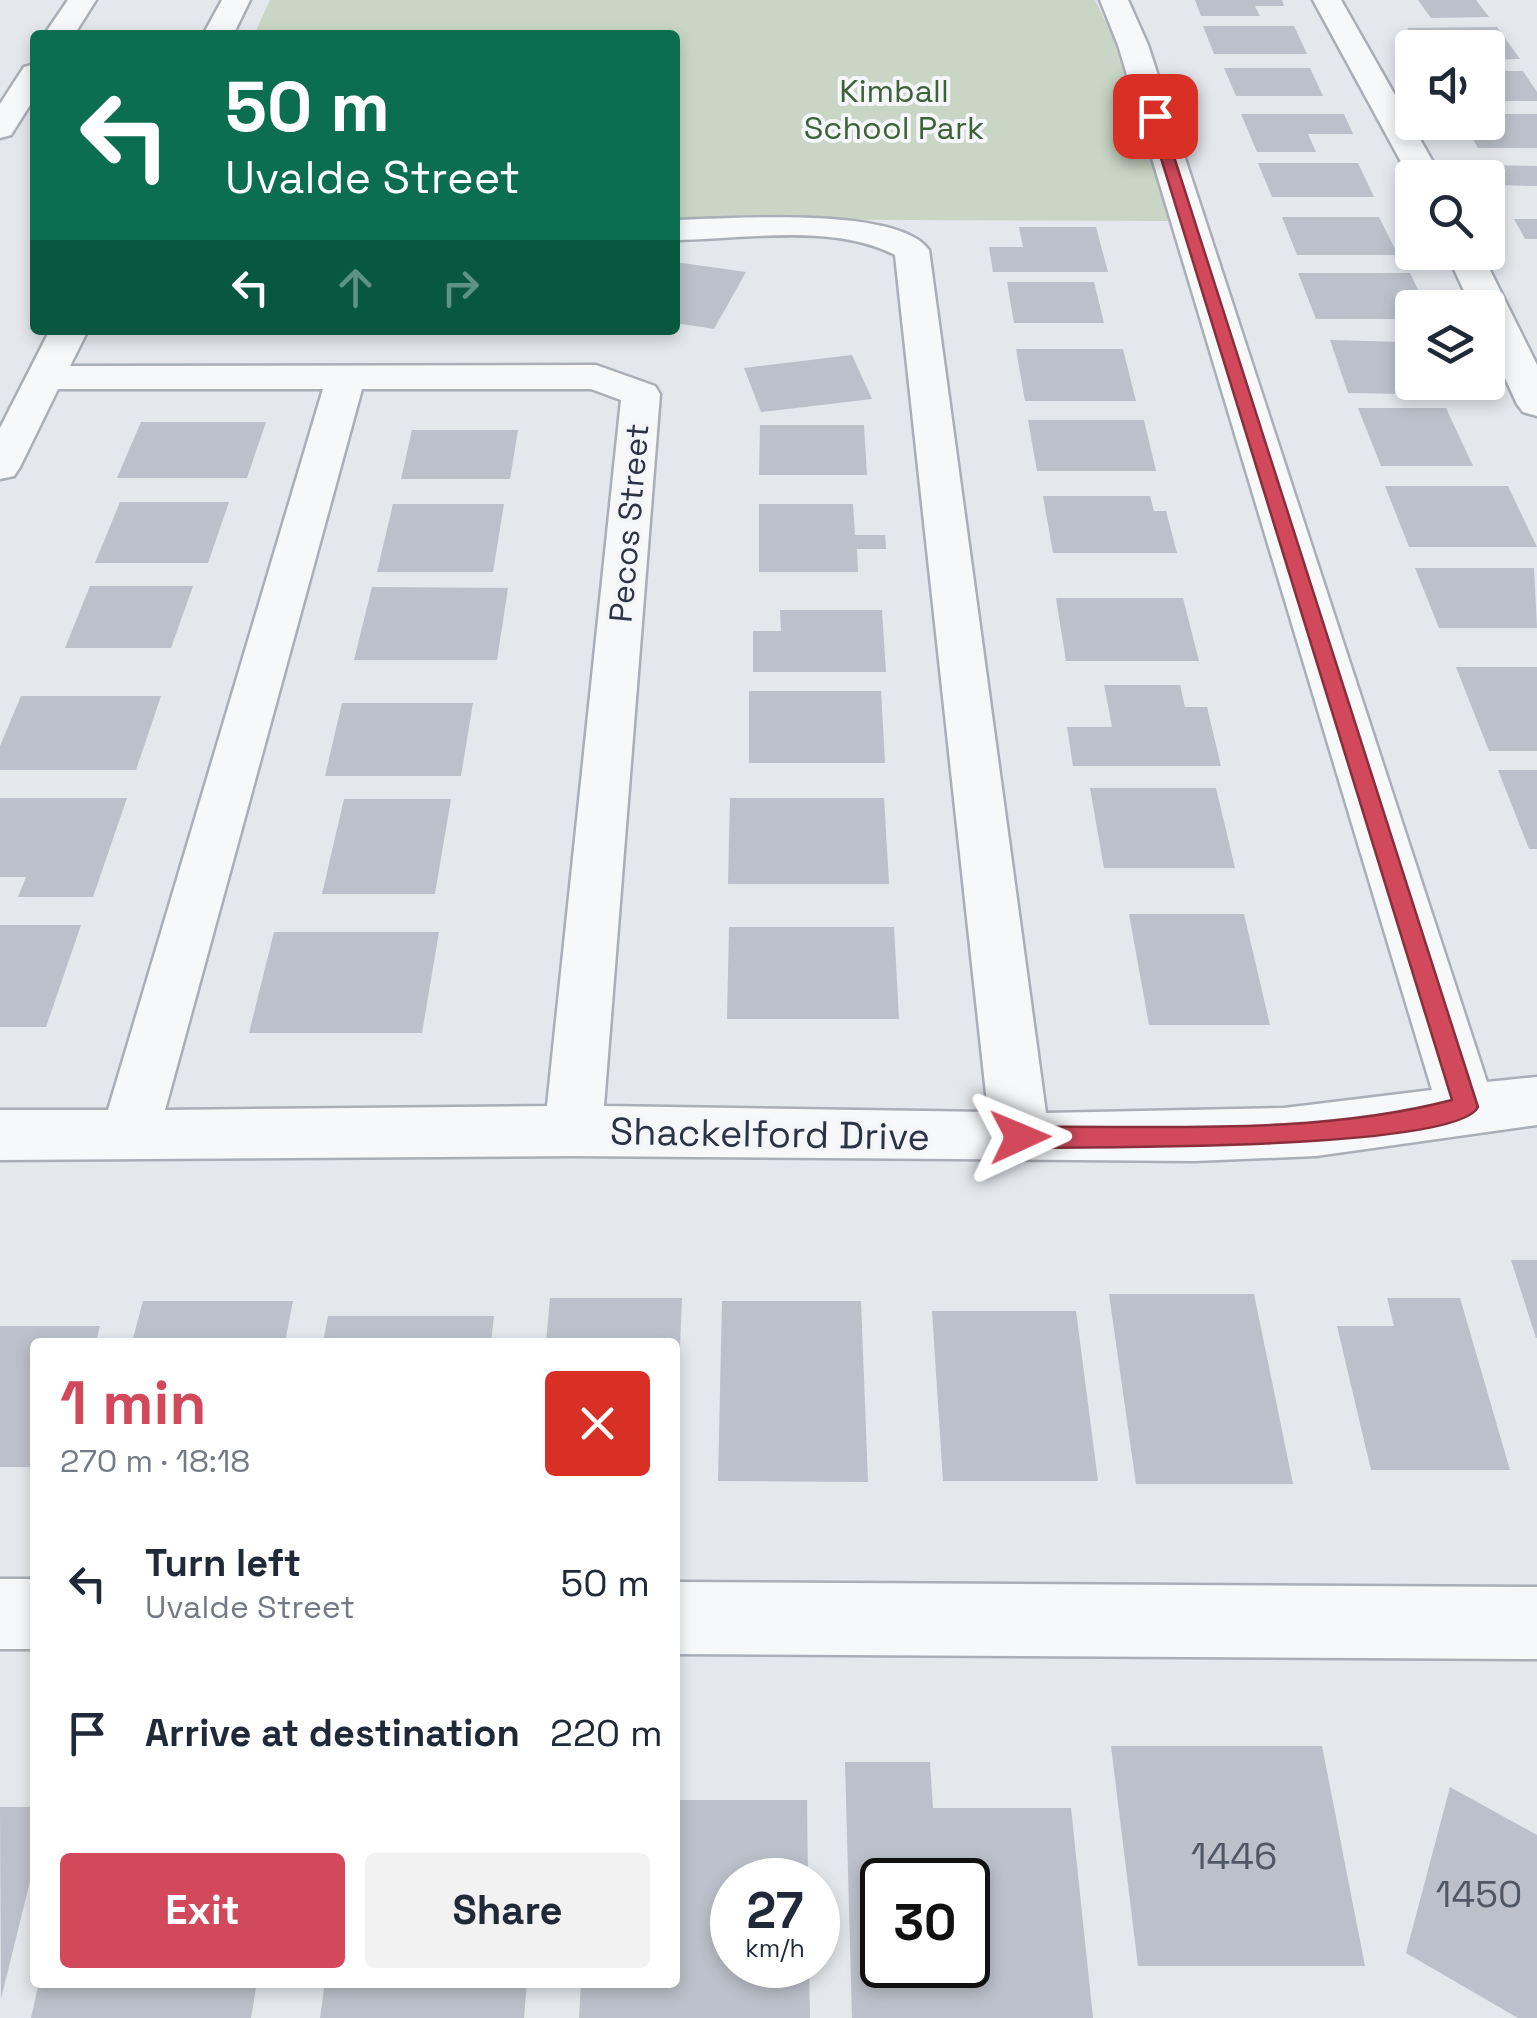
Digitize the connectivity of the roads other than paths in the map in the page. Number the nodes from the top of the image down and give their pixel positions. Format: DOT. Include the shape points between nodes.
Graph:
graph roads {
  1 [pos="82,0"];
  2 [pos="236,0"];
  3 [pos="1114,0"];
  4 [pos="1327,0"];
  5 [pos="62,30"];
  6 [pos="221,30"];
  7 [pos="30,81"];
  8 [pos="0,128"];
  9 [pos="1416,160"];
  10 [pos="680,230"];
  11 [pos="1472,270"];
  12 [pos="66,335"];
  13 [pos="346,377"];
  14 [pos="44,378"];
  15 [pos="1537,404"];
  16 [pos="0,467"];
  17 [pos="1537,1101"];
  18 [pos="1466,1107"];
  19 [pos="573,1131"];
  20 [pos="0,1135"];
  21 [pos="129,1136"];
  22 [pos="1020,1137"];
  23 [pos="0,1614"];
  24 [pos="30,1614"];
  25 [pos="680,1618"];
  26 [pos="1537,1623"];
  1 -- 5 [label="street"];
  2 -- 6 [label="street"];
  3 -- 18 [label="street" via="1134,45"];
  4 -- 9 [label="street"];
  7 -- 8 [label="street"];
  10 -- 22 [label="street" via="855,230 890,236 912,250"];
  11 -- 15 [label="street"];
  12 -- 14 [label="street"];
  13 -- 14 [label="street, Pecos Street"];
  13 -- 19 [label="street, Pecos Street" via="596,376 640,394"];
  13 -- 21 [label="street"];
  14 -- 16 [label="street"];
  17 -- 18 [label="street, Shackelford Drive"];
  18 -- 22 [label="street, Shackelford Drive" via="1406,1122 1285,1133"];
  19 -- 21 [label="street, Shackelford Drive"];
  19 -- 22 [label="street, Shackelford Drive"];
  20 -- 21 [label="street, Shackelford Drive"];
  23 -- 24 [label="street"];
  25 -- 26 [label="street"];
}
